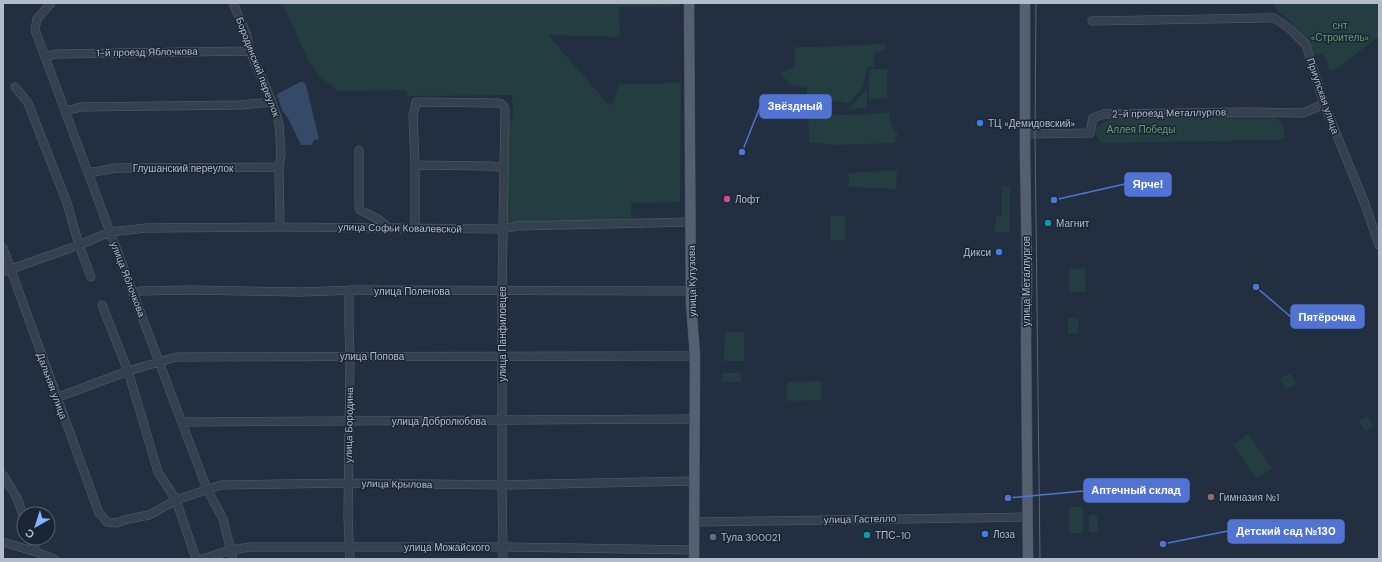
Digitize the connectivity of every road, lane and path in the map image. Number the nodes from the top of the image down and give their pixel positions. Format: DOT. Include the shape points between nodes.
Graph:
graph roads {
  1 [pos="51,3"];
  2 [pos="233,3"];
  3 [pos="689,3"];
  4 [pos="1025,3"];
  5 [pos="1092,21"];
  6 [pos="250,51"];
  7 [pos="46,56"];
  8 [pos="15,87"];
  9 [pos="272,102"];
  10 [pos="1324,104"];
  11 [pos="66,111"];
  12 [pos="1025,134"];
  13 [pos="359,150"];
  14 [pos="415,165"];
  15 [pos="279,167"];
  16 [pos="504,168"];
  17 [pos="88,173"];
  18 [pos="691,222"];
  19 [pos="280,227"];
  20 [pos="389,228"];
  21 [pos="415,228"];
  22 [pos="503,229"];
  23 [pos="110,232"];
  24 [pos="79,245"];
  25 [pos="1379,245"];
  26 [pos="3,248"];
  27 [pos="7,271"];
  28 [pos="91,277"];
  29 [pos="349,290"];
  30 [pos="502,291"];
  31 [pos="692,291"];
  32 [pos="134,294"];
  33 [pos="102,305"];
  34 [pos="350,356"];
  35 [pos="503,356"];
  36 [pos="695,356"];
  37 [pos="160,362"];
  38 [pos="128,371"];
  39 [pos="56,398"];
  40 [pos="694,419"];
  41 [pos="502,420"];
  42 [pos="349,421"];
  43 [pos="183,422"];
  44 [pos="3,475"];
  45 [pos="694,481"];
  46 [pos="348,483"];
  47 [pos="502,485"];
  48 [pos="207,489"];
  49 [pos="176,500"];
  50 [pos="20,506"];
  51 [pos="1027,517"];
  52 [pos="107,522"];
  53 [pos="693,522"];
  54 [pos="3,542"];
  55 [pos="34,546"];
  56 [pos="349,547"];
  57 [pos="503,547"];
  58 [pos="231,550"];
  59 [pos="36,552"];
  60 [pos="694,555"];
  61 [pos="54,559"];
  62 [pos="196,559"];
  63 [pos="202,559"];
  64 [pos="233,559"];
  65 [pos="350,559"];
  66 [pos="503,559"];
  67 [pos="1028,559"];
  1 -- 7 [label="street, улица Яблочкова" via="37,19 35,27"];
  2 -- 6 [label="street, Бородинский переулок" via="246,33"];
  3 -- 18 [label="main road, улица Кутузова"];
  4 -- 12 [label="main road, улица Металлургов"];
  5 -- 10 [label="street, Приупская улица" via="1274,18 1306,45"];
  6 -- 7 [label="street, 1-й проезд Яблочкова"];
  6 -- 9 [label="street, Бородинский переулок"];
  7 -- 11 [label="street, улица Яблочкова"];
  8 -- 24 [label="street" via="28,103 67,203"];
  9 -- 11 [label="street" via="241,105 81,107"];
  9 -- 15 [label="street, Бородинский переулок" via="279,124"];
  10 -- 12 [label="street, 2-й проезд Металлургов" via="1303,113 1104,114 1093,118 1090,133"];
  10 -- 25 [label="street, Приупская улица"];
  11 -- 17 [label="street, улица Яблочкова"];
  12 -- 51 [label="main road, улица Металлургов"];
  13 -- 20 [label="street" via="360,210"];
  14 -- 16 [label="street"];
  14 -- 16 [label="street, улица Панфиловцев" via="413,116 416,102 498,102 505,110"];
  14 -- 21 [label="street"];
  15 -- 17 [label="street, Глушанский переулок" via="116,168"];
  15 -- 19 [label="street, Бородинский переулок"];
  16 -- 22 [label="street, улица Панфиловцев"];
  17 -- 23 [label="street, улица Яблочкова"];
  18 -- 22 [label="street, улица Софьи Ковалевской" via="525,226"];
  18 -- 31 [label="main road, улица Кутузова"];
  19 -- 20 [label="street, улица Софьи Ковалевской"];
  19 -- 23 [label="street, улица Софьи Ковалевской" via="146,228"];
  20 -- 21 [label="street, улица Софьи Ковалевской"];
  21 -- 22 [label="street, улица Софьи Ковалевской"];
  22 -- 30 [label="street, улица Панфиловцев"];
  23 -- 24 [label="street, улица Софьи Ковалевской"];
  23 -- 32 [label="street, улица Яблочкова"];
  24 -- 27 [label="street, улица Софьи Ковалевской"];
  24 -- 28 [label="street"];
  26 -- 27 [label="street, Дальняя улица"];
  27 -- 39 [label="street, Дальняя улица"];
  29 -- 30 [label="street, улица Поленова"];
  29 -- 32 [label="street, улица Поленова" via="141,290"];
  29 -- 34 [label="street, улица Бородина"];
  30 -- 31 [label="street, улица Поленова"];
  30 -- 35 [label="street, улица Панфиловцев"];
  31 -- 36 [label="main road, улица Кутузова"];
  32 -- 37 [label="street, улица Яблочкова"];
  33 -- 38 [label="street"];
  34 -- 35 [label="street, улица Попова"];
  34 -- 37 [label="street, улица Попова" via="176,357"];
  34 -- 42 [label="street, улица Бородина"];
  35 -- 36 [label="street, улица Попова"];
  35 -- 41 [label="street, улица Панфиловцев"];
  36 -- 40 [label="main road, улица Кутузова"];
  37 -- 38 [label="street, улица Попова"];
  37 -- 43 [label="street, улица Яблочкова"];
  38 -- 39 [label="street, улица Попова"];
  38 -- 49 [label="street" via="158,472"];
  39 -- 52 [label="street, Дальняя улица" via="99,513"];
  40 -- 41 [label="street, улица Добролюбова"];
  40 -- 45 [label="main road, улица Кутузова"];
  41 -- 42 [label="street, улица Добролюбова"];
  41 -- 47 [label="street, улица Панфиловцев"];
  42 -- 43 [label="street, улица Добролюбова"];
  42 -- 46 [label="street, улица Бородина"];
  43 -- 48 [label="street, улица Яблочкова"];
  44 -- 50 [label="street"];
  45 -- 47 [label="street, улица Крылова"];
  45 -- 53 [label="main road, улица Кутузова"];
  46 -- 47 [label="street, улица Крылова"];
  46 -- 48 [label="street, улица Крылова" via="222,484"];
  46 -- 56 [label="street, улица Бородина"];
  47 -- 57 [label="street, улица Панфиловцев"];
  48 -- 49 [label="street, улица Крылова"];
  48 -- 58 [label="street, улица Яблочкова" via="223,519"];
  49 -- 52 [label="street, улица Крылова" via="149,515 116,523"];
  49 -- 62 [label="street"];
  51 -- 53 [label="street, улица Гастелло"];
  51 -- 67 [label="main road, улица Металлургов"];
  53 -- 60 [label="main road, улица Кутузова"];
  54 -- 59 [label="street"];
  55 -- 59 [label="street"];
  56 -- 57 [label="street, улица Можайского"];
  56 -- 58 [label="street, улица Можайского" via="250,547"];
  56 -- 65 [label="street, улица Бородина"];
  57 -- 60 [label="street, улица Можайского"];
  57 -- 66 [label="street, улица Панфиловцев"];
  58 -- 63 [label="street, улица Можайского"];
  58 -- 64 [label="street, улица Яблочкова"];
  59 -- 61 [label="street"];
}
